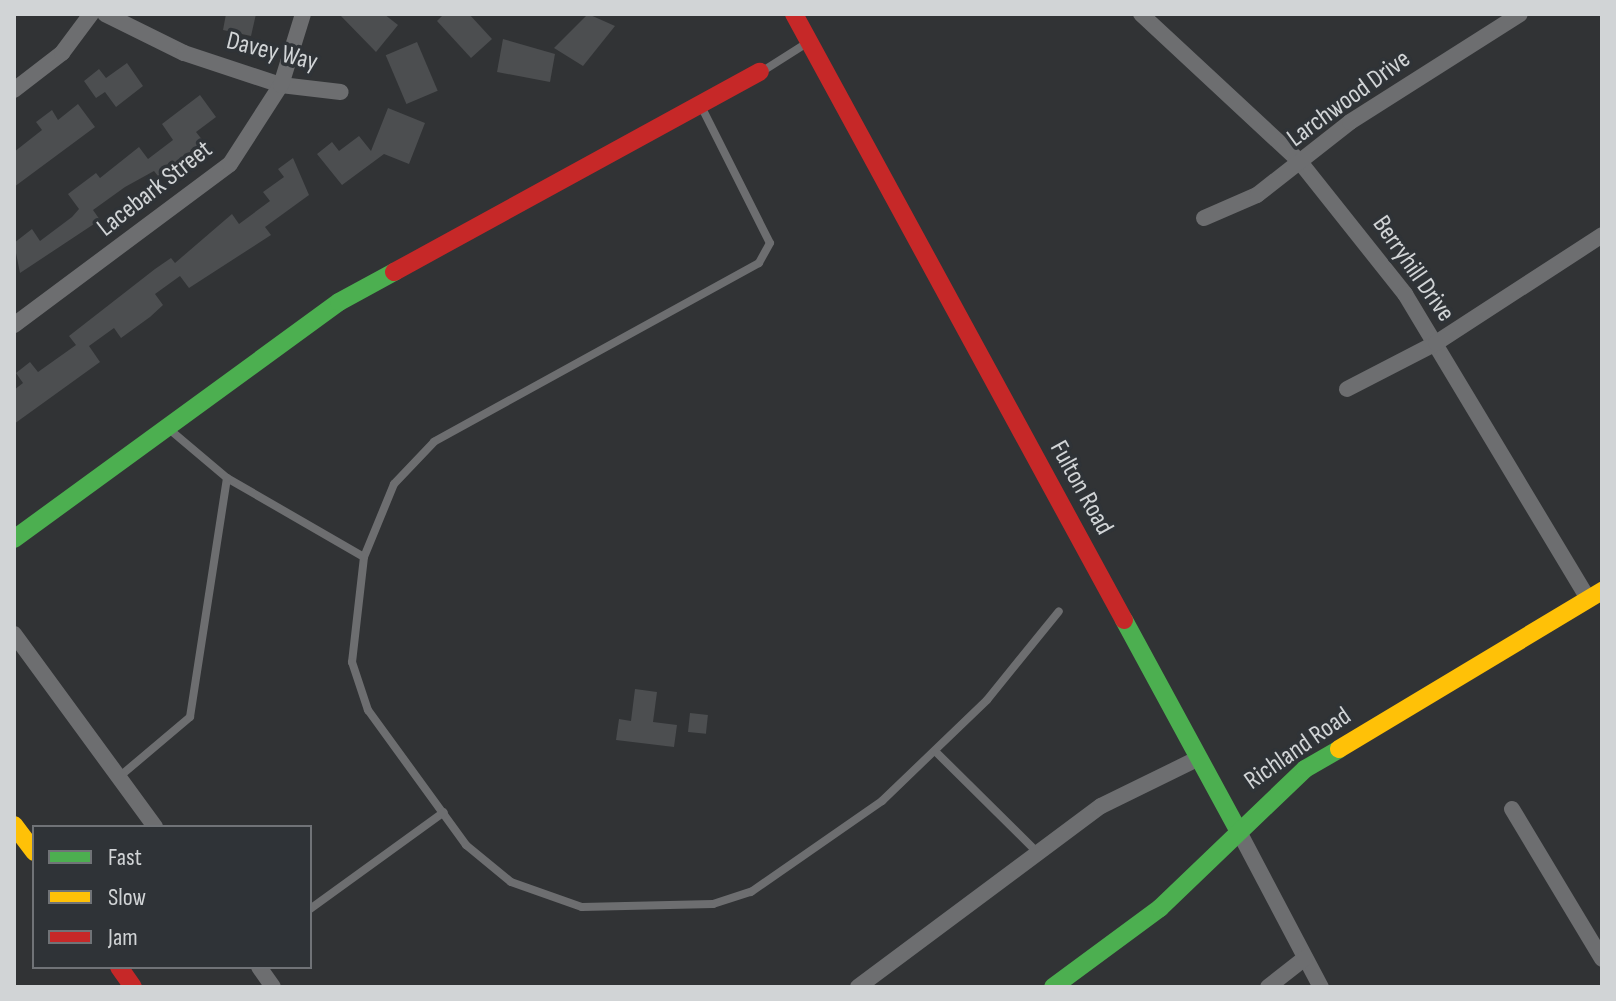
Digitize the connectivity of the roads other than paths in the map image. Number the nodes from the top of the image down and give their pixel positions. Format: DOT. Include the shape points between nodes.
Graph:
graph roads {
  1 [pos="91,14"];
  2 [pos="105,14"];
  3 [pos="303,14"];
  4 [pos="794,14"];
  5 [pos="1141,14"];
  6 [pos="1520,14"];
  7 [pos="809,42"];
  8 [pos="760,72"];
  9 [pos="281,85"];
  10 [pos="14,90"];
  11 [pos="341,92"];
  12 [pos="702,107"];
  13 [pos="1300,162"];
  14 [pos="1204,218"];
  15 [pos="1602,235"];
  16 [pos="14,325"];
  17 [pos="1436,343"];
  18 [pos="1347,389"];
  19 [pos="166,426"];
  20 [pos="227,478"];
  21 [pos="14,539"];
  22 [pos="364,557"];
  23 [pos="1595,595"];
  24 [pos="1059,611"];
  25 [pos="14,634"];
  26 [pos="936,752"];
  27 [pos="1199,758"];
  28 [pos="119,777"];
  29 [pos="1512,809"];
  30 [pos="444,812"];
  31 [pos="14,825"];
  32 [pos="154,825"];
  33 [pos="1237,828"];
  34 [pos="32,849"];
  35 [pos="1038,854"];
  36 [pos="312,908"];
  37 [pos="1305,958"];
  38 [pos="1602,959"];
  39 [pos="120,969"];
  40 [pos="260,969"];
  41 [pos="133,987"];
  42 [pos="273,987"];
  43 [pos="858,987"];
  44 [pos="1053,987"];
  45 [pos="1268,987"];
  46 [pos="1321,987"];
  1 -- 10 [label="street" via="62,53"];
  2 -- 9 [label="street, Davey Way" via="184,53"];
  3 -- 9 [label="street, Lacebark Street"];
  4 -- 7 [label="street, Fulton Road"];
  5 -- 13 [label="street, Berryhill Drive"];
  6 -- 13 [label="street, Larchwood Drive" via="1350,122"];
  7 -- 8 [label="lane"];
  7 -- 27 [label="street, Fulton Road"];
  8 -- 12 [label="street"];
  9 -- 11 [label="street, Davey Way"];
  9 -- 16 [label="street, Lacebark Street" via="230,164"];
  12 -- 19 [label="street" via="339,302"];
  12 -- 22 [label="lane" via="770,243 759,263 434,442 394,484"];
  13 -- 14 [label="street, Larchwood Drive" via="1257,195"];
  13 -- 17 [label="street, Berryhill Drive"];
  15 -- 17 [label="street"];
  17 -- 18 [label="street"];
  17 -- 23 [label="street, Berryhill Drive"];
  19 -- 20 [label="lane"];
  19 -- 21 [label="street"];
  20 -- 22 [label="lane"];
  20 -- 28 [label="lane" via="190,717"];
  22 -- 30 [label="lane" via="352,662 356,687"];
  23 -- 33 [label="street, Richland Road" via="1305,769"];
  24 -- 26 [label="lane"];
  25 -- 28 [label="street"];
  26 -- 30 [label="lane" via="882,801 751,892 713,904 582,907 540,897 466,845"];
  26 -- 35 [label="lane"];
  27 -- 33 [label="street, Fulton Road"];
  27 -- 35 [label="street" via="1101,806"];
  28 -- 32 [label="street"];
  29 -- 38 [label="street"];
  30 -- 36 [label="lane"];
  31 -- 34 [label="street"];
  33 -- 37 [label="street, Fulton Road"];
  33 -- 44 [label="street, Richland Road" via="1160,908"];
  35 -- 43 [label="street"];
  37 -- 45 [label="street"];
  37 -- 46 [label="street, Fulton Road"];
  39 -- 41 [label="street"];
  40 -- 42 [label="street"];
}
